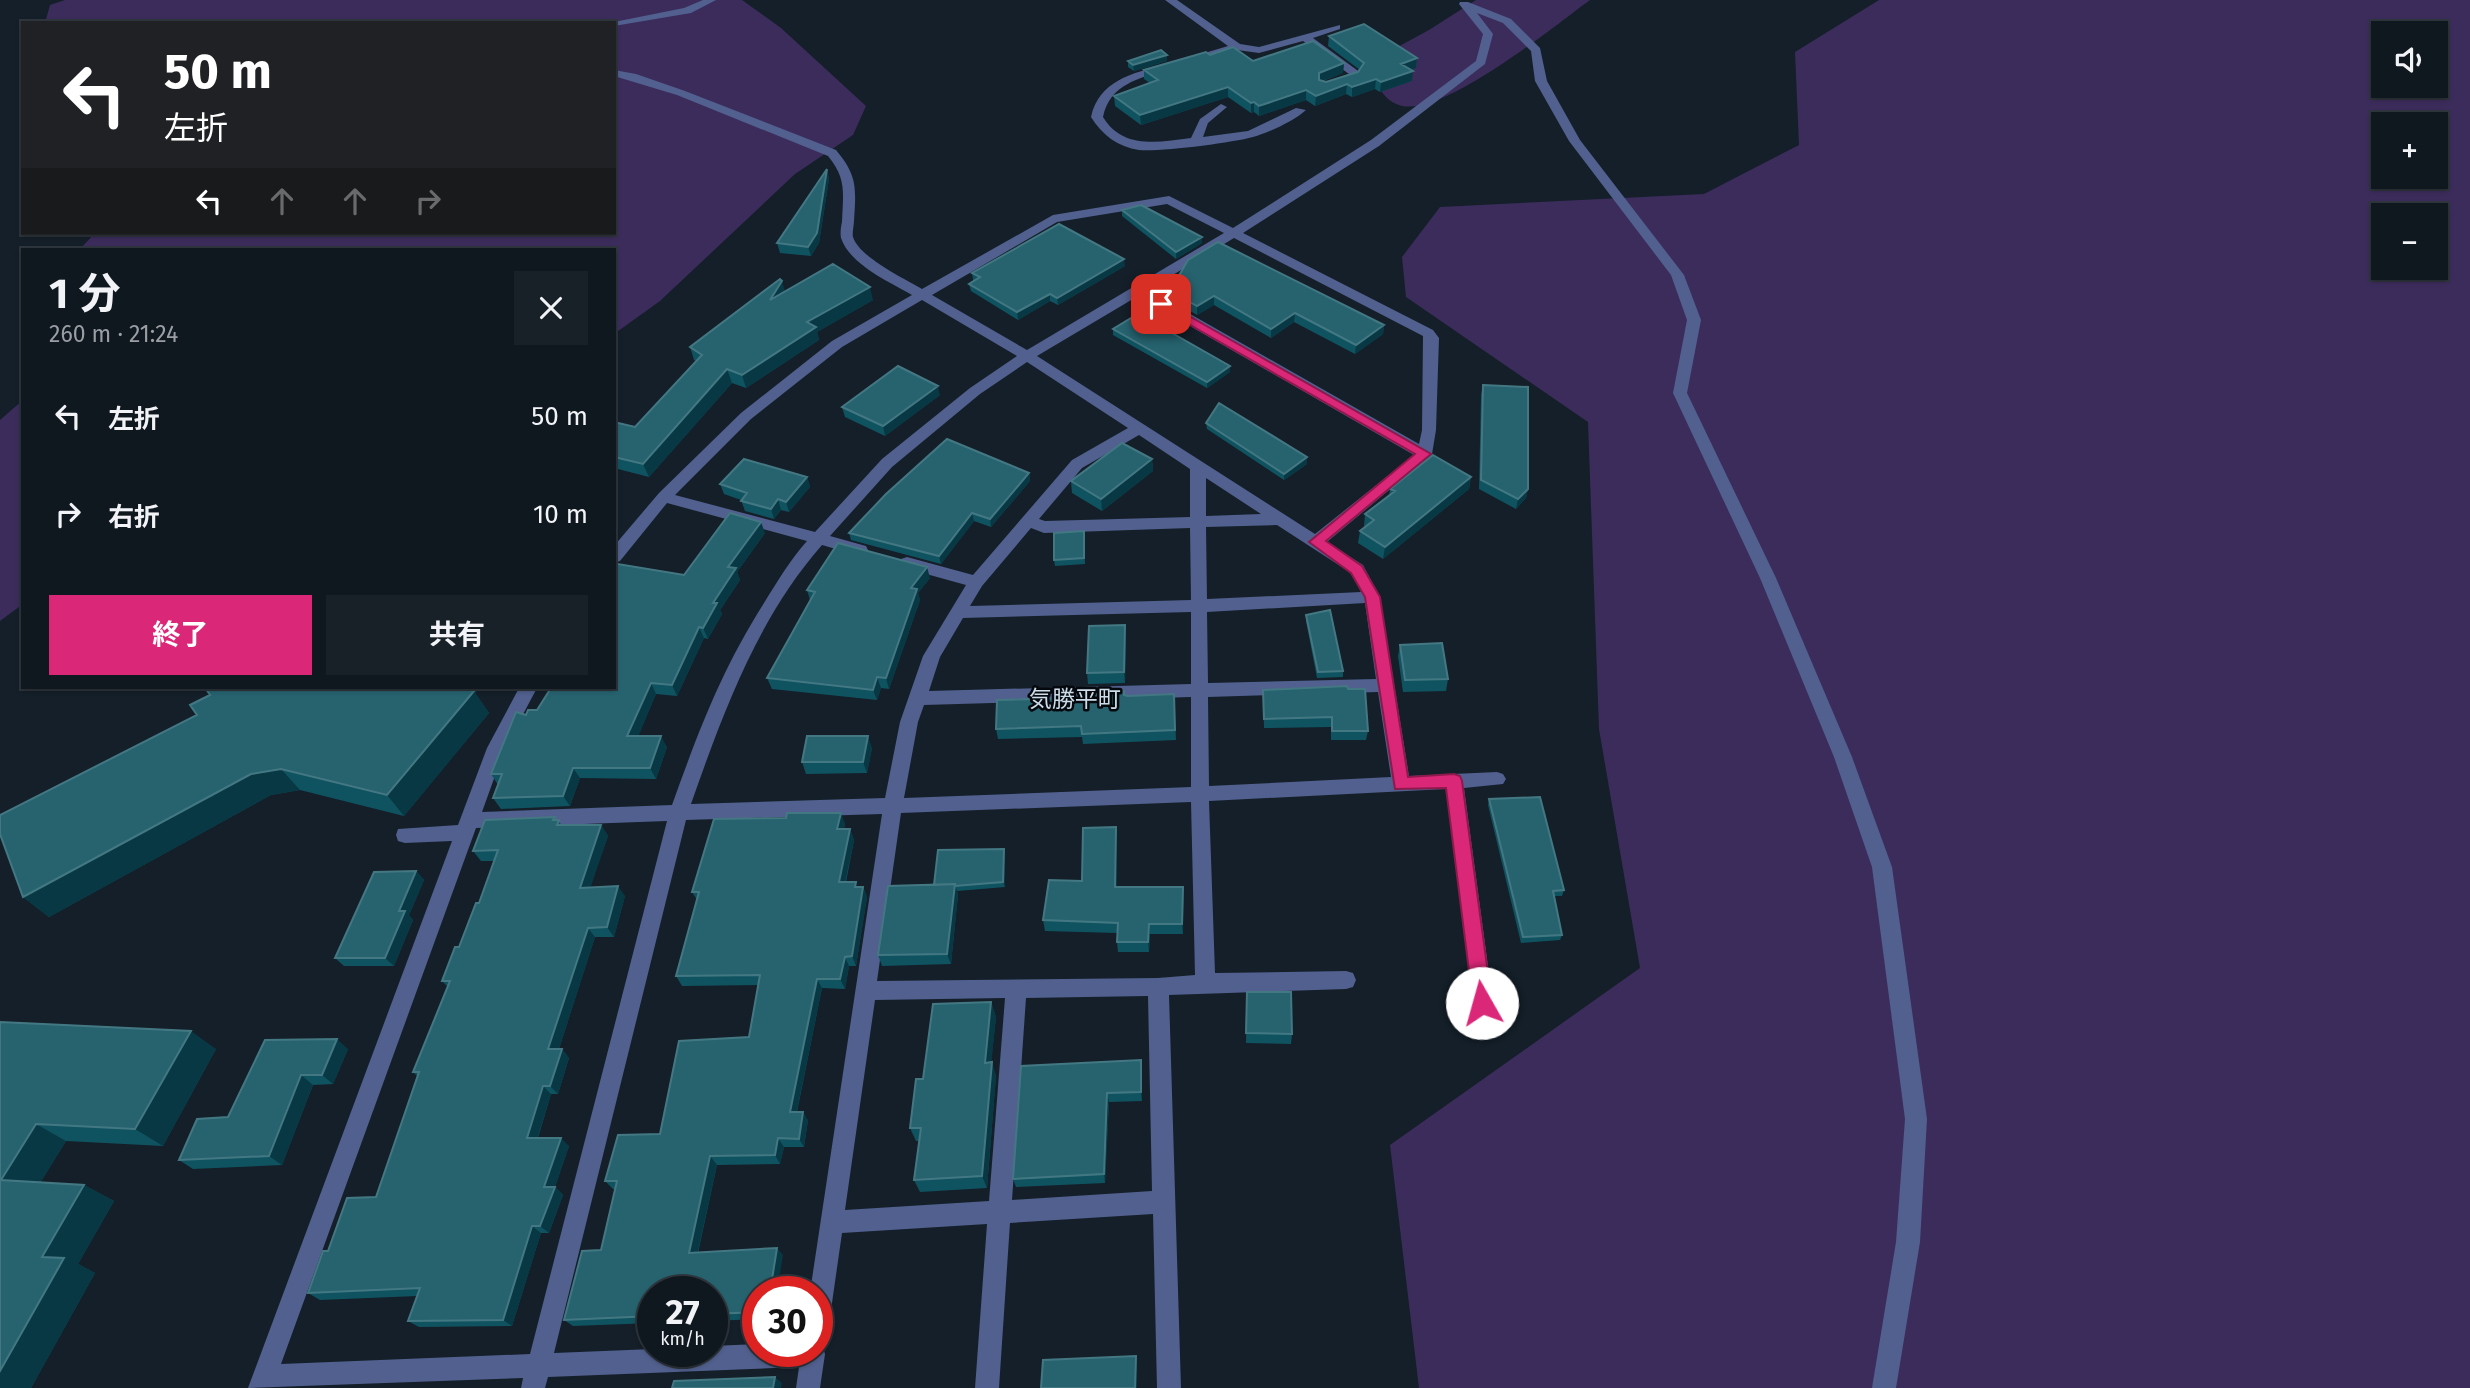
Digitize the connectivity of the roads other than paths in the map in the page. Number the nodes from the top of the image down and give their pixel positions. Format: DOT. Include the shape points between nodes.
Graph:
graph roads {
  1 [pos="711,0"];
  2 [pos="1170,0"];
  3 [pos="1459,2"];
  4 [pos="616,23"];
  5 [pos="1336,27"];
  6 [pos="1305,37"];
  7 [pos="1237,47"];
  8 [pos="1199,58"];
  9 [pos="1173,65"];
  10 [pos="616,74"];
  11 [pos="1325,86"];
  12 [pos="1221,107"];
  13 [pos="1300,110"];
  14 [pos="1196,142"];
  15 [pos="1232,234"];
  16 [pos="1138,290"];
  17 [pos="920,294"];
  18 [pos="1027,356"];
  19 [pos="1140,428"];
  20 [pos="1424,454"];
  21 [pos="1198,467"];
  22 [pos="664,498"];
  23 [pos="1279,519"];
  24 [pos="1027,521"];
  25 [pos="1199,521"];
  26 [pos="818,539"];
  27 [pos="1316,542"];
  28 [pos="871,553"];
  29 [pos="616,555"];
  30 [pos="897,561"];
  31 [pos="976,582"];
  32 [pos="1372,597"];
  33 [pos="1199,606"];
  34 [pos="958,612"];
  35 [pos="1387,685"];
  36 [pos="527,689"];
  37 [pos="1199,690"];
  38 [pos="918,698"];
  39 [pos="1497,779"];
  40 [pos="1454,781"];
  41 [pos="1401,784"];
  42 [pos="1200,796"];
  43 [pos="893,804"];
  44 [pos="679,812"];
  45 [pos="467,826"];
  46 [pos="405,835"];
  47 [pos="1346,979"];
  48 [pos="1205,983"];
  49 [pos="1158,987"];
  50 [pos="1016,989"];
  51 [pos="866,991"];
  52 [pos="1482,1003"];
  53 [pos="1164,1202"];
  54 [pos="1000,1210"];
  55 [pos="832,1222"];
  56 [pos="824,1276"];
  57 [pos="742,1356"];
  58 [pos="540,1364"];
  59 [pos="811,1367"];
  60 [pos="262,1383"];
  61 [pos="534,1388"];
  62 [pos="808,1388"];
  63 [pos="987,1388"];
  64 [pos="1169,1388"];
  65 [pos="1884,1388"];
  1 -- 4 [label="street" via="687,11"];
  2 -- 7 [label="street"];
  3 -- 15 [label="street" via="1489,34 1481,62 1375,143"];
  3 -- 65 [label="street" via="1507,21 1536,50 1541,81 1574,141 1677,275 1694,320 1680,393 1768,578 1843,757 1882,867 1916,1119 1909,1242"];
  5 -- 6 [label="street"];
  6 -- 7 [label="street" via="1259,50"];
  6 -- 11 [label="street" via="1355,73"];
  7 -- 8 [label="street"];
  9 -- 14 [label="street" via="1122,80 1101,99 1097,117 1110,134 1129,144"];
  10 -- 17 [label="street" via="681,93 832,153 850,184 847,237 851,245"];
  12 -- 14 [label="street" via="1200,125"];
  13 -- 14 [label="street" via="1251,134"];
  15 -- 16 [label="street"];
  15 -- 17 [label="street" via="1169,200 1053,219"];
  15 -- 20 [label="street" via="1428,333 1432,338 1429,430"];
  16 -- 18 [label="street"];
  16 -- 20 [label="street"];
  17 -- 18 [label="street"];
  17 -- 22 [label="street" via="836,344 746,416"];
  18 -- 19 [label="street"];
  18 -- 26 [label="street" via="944,415 887,463"];
  19 -- 21 [label="street"];
  19 -- 24 [label="street" via="1077,464"];
  20 -- 27 [label="street"];
  21 -- 23 [label="street"];
  21 -- 25 [label="street"];
  22 -- 26 [label="street"];
  22 -- 29 [label="street"];
  23 -- 25 [label="street"];
  23 -- 27 [label="street"];
  24 -- 25 [label="street" via="1044,527"];
  24 -- 31 [label="street"];
  25 -- 33 [label="street"];
  26 -- 28 [label="street"];
  26 -- 44 [label="street" via="780,588 741,654 715,710"];
  27 -- 32 [label="street" via="1356,569"];
  30 -- 31 [label="street"];
  31 -- 34 [label="street"];
  32 -- 33 [label="street"];
  32 -- 35 [label="street"];
  33 -- 34 [label="street"];
  33 -- 37 [label="street"];
  34 -- 38 [label="street" via="932,656"];
  35 -- 37 [label="street"];
  35 -- 41 [label="street"];
  36 -- 45 [label="street" via="496,748"];
  37 -- 38 [label="street"];
  37 -- 42 [label="street"];
  38 -- 43 [label="street"];
  39 -- 40 [label="street"];
  40 -- 41 [label="street"];
  40 -- 52 [label="street"];
  41 -- 42 [label="street"];
  42 -- 43 [label="street"];
  42 -- 48 [label="street"];
  43 -- 44 [label="street"];
  43 -- 51 [label="street"];
  44 -- 45 [label="street"];
  44 -- 58 [label="street"];
  45 -- 46 [label="street"];
  45 -- 60 [label="street"];
  47 -- 48 [label="street"];
  48 -- 49 [label="street"];
  49 -- 50 [label="street"];
  49 -- 53 [label="street"];
  50 -- 51 [label="street"];
  50 -- 54 [label="street"];
  51 -- 55 [label="street"];
  53 -- 54 [label="street"];
  53 -- 64 [label="street"];
  54 -- 55 [label="street"];
  54 -- 63 [label="street"];
  55 -- 56 [label="street"];
  57 -- 58 [label="street"];
  58 -- 60 [label="street"];
  58 -- 61 [label="street"];
  59 -- 62 [label="street"];
}
